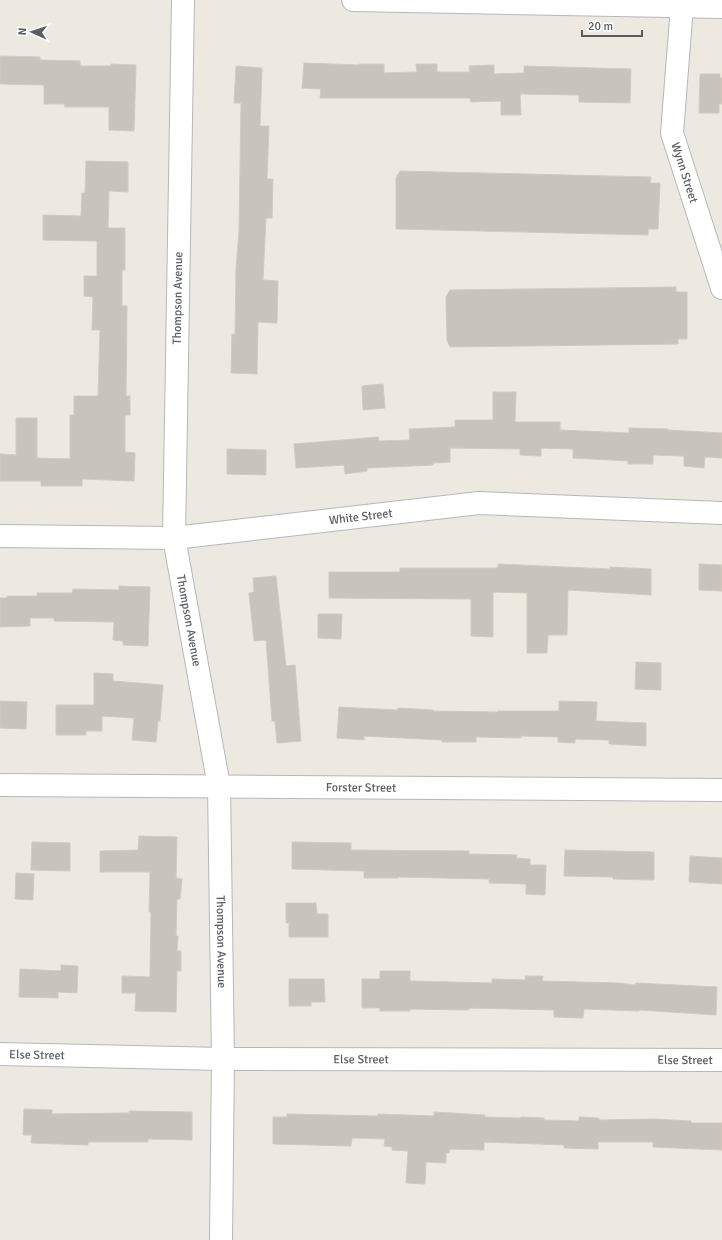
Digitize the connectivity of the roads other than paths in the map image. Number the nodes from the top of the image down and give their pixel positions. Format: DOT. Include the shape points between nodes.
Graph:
graph roads {
  1 [pos="183,0"];
  2 [pos="353,0"];
  3 [pos="682,6"];
  4 [pos="722,7"];
  5 [pos="722,288"];
  6 [pos="722,514"];
  7 [pos="0,536"];
  8 [pos="174,538"];
  9 [pos="0,785"];
  10 [pos="219,786"];
  11 [pos="722,790"];
  12 [pos="0,1054"];
  13 [pos="223,1059"];
  14 [pos="722,1060"];
  15 [pos="220,1240"];
  1 -- 8 [label="street, Thompson Avenue"];
  2 -- 3 [label="street"];
  3 -- 4 [label="street"];
  3 -- 5 [label="street, Wynn Street" via="672,133"];
  6 -- 8 [label="street, White Street" via="479,503"];
  7 -- 8 [label="street, White Street"];
  8 -- 10 [label="street, Thompson Avenue"];
  9 -- 10 [label="street, Forster Street"];
  10 -- 11 [label="street, Forster Street"];
  10 -- 13 [label="street, Thompson Avenue"];
  12 -- 13 [label="street, Else Street"];
  13 -- 14 [label="street, Else Street"];
  13 -- 15 [label="street, Thompson Avenue"];
}
